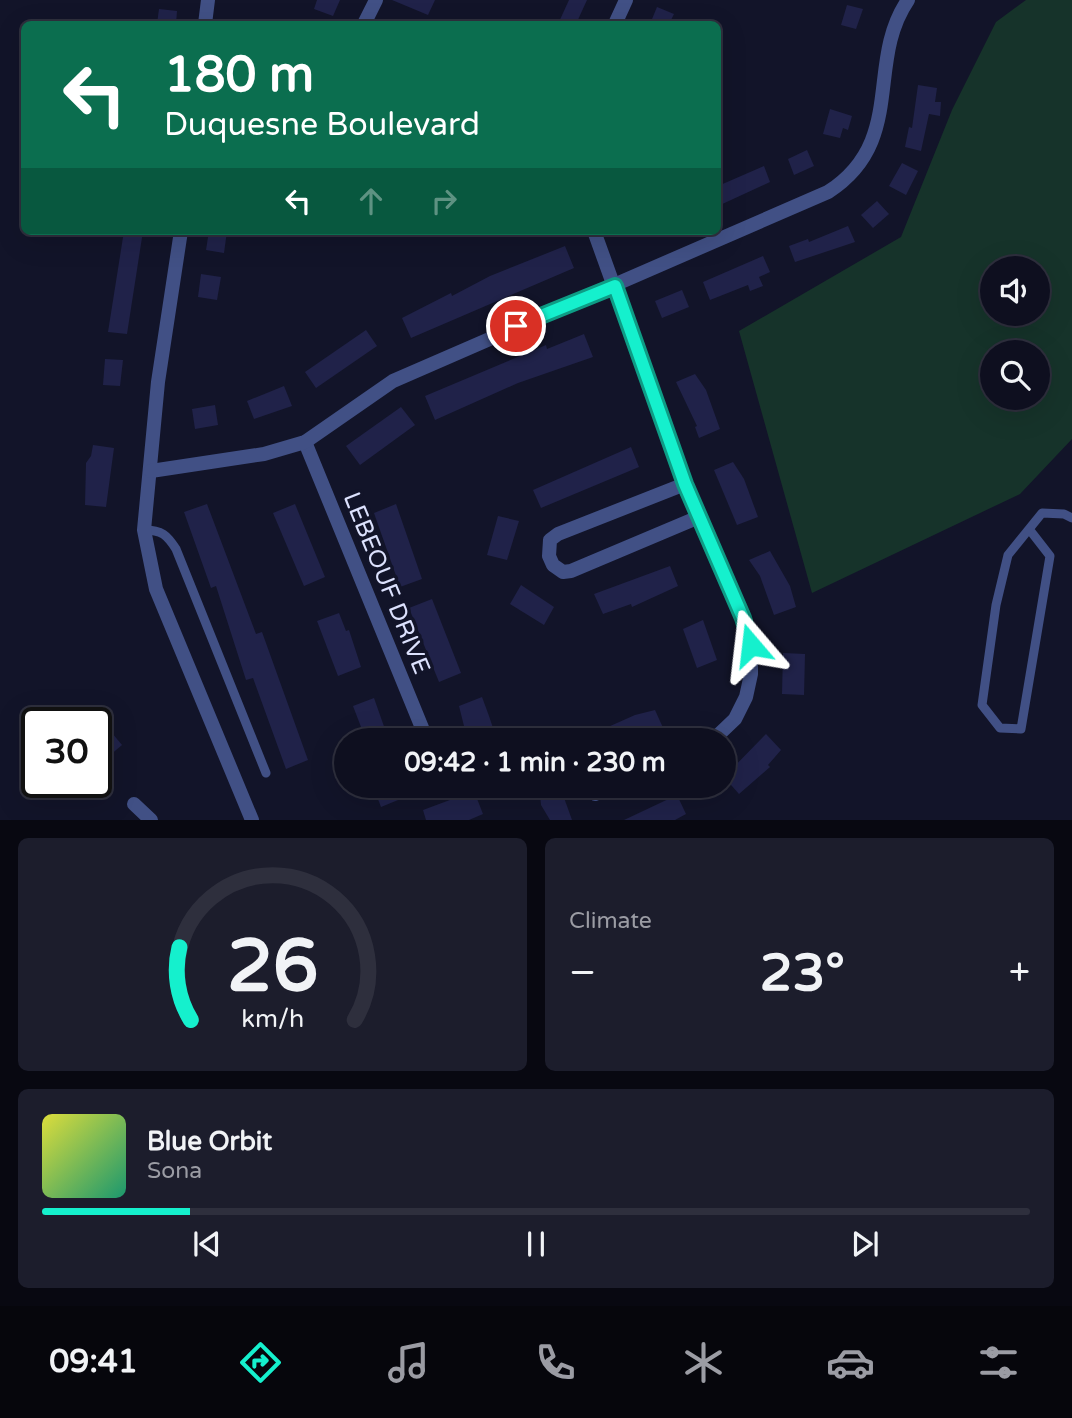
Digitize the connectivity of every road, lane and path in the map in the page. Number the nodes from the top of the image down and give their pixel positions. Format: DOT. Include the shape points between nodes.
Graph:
graph roads {
  1 [pos="208,0"];
  2 [pos="376,0"];
  3 [pos="626,0"];
  4 [pos="908,0"];
  5 [pos="205,21"];
  6 [pos="366,21"];
  7 [pos="616,21"];
  8 [pos="180,235"];
  9 [pos="596,235"];
  10 [pos="615,286"];
  11 [pos="305,442"];
  12 [pos="150,471"];
  13 [pos="685,484"];
  14 [pos="699,517"];
  15 [pos="1072,518"];
  16 [pos="1029,529"];
  17 [pos="144,530"];
  18 [pos="422,728"];
  19 [pos="726,728"];
  20 [pos="266,773"];
  21 [pos="134,804"];
  22 [pos="150,820"];
  23 [pos="252,820"];
  1 -- 5 [label="street"];
  2 -- 6 [label="street"];
  3 -- 7 [label="street"];
  4 -- 10 [label="street" via="892,32 872,145 849,178 828,192"];
  8 -- 12 [label="street"];
  9 -- 10 [label="street"];
  10 -- 11 [label="street" via="393,381"];
  10 -- 13 [label="street"];
  11 -- 12 [label="street" via="264,454"];
  11 -- 18 [label="street, LEBEOUF DRIVE"];
  12 -- 17 [label="street"];
  13 -- 14 [label="street"];
  13 -- 14 [label="street" via="558,534 548,548 553,565 571,571"];
  14 -- 19 [label="street" via="751,645 746,697"];
  15 -- 16 [label="lane" via="1042,513"];
  16 -- 16 [label="lane" via="1008,555 996,605 982,705 1000,728 1021,729 1051,556"];
  17 -- 20 [label="lane" via="158,530 176,549"];
  17 -- 23 [label="street" via="156,589"];
  21 -- 22 [label="street"];
}
